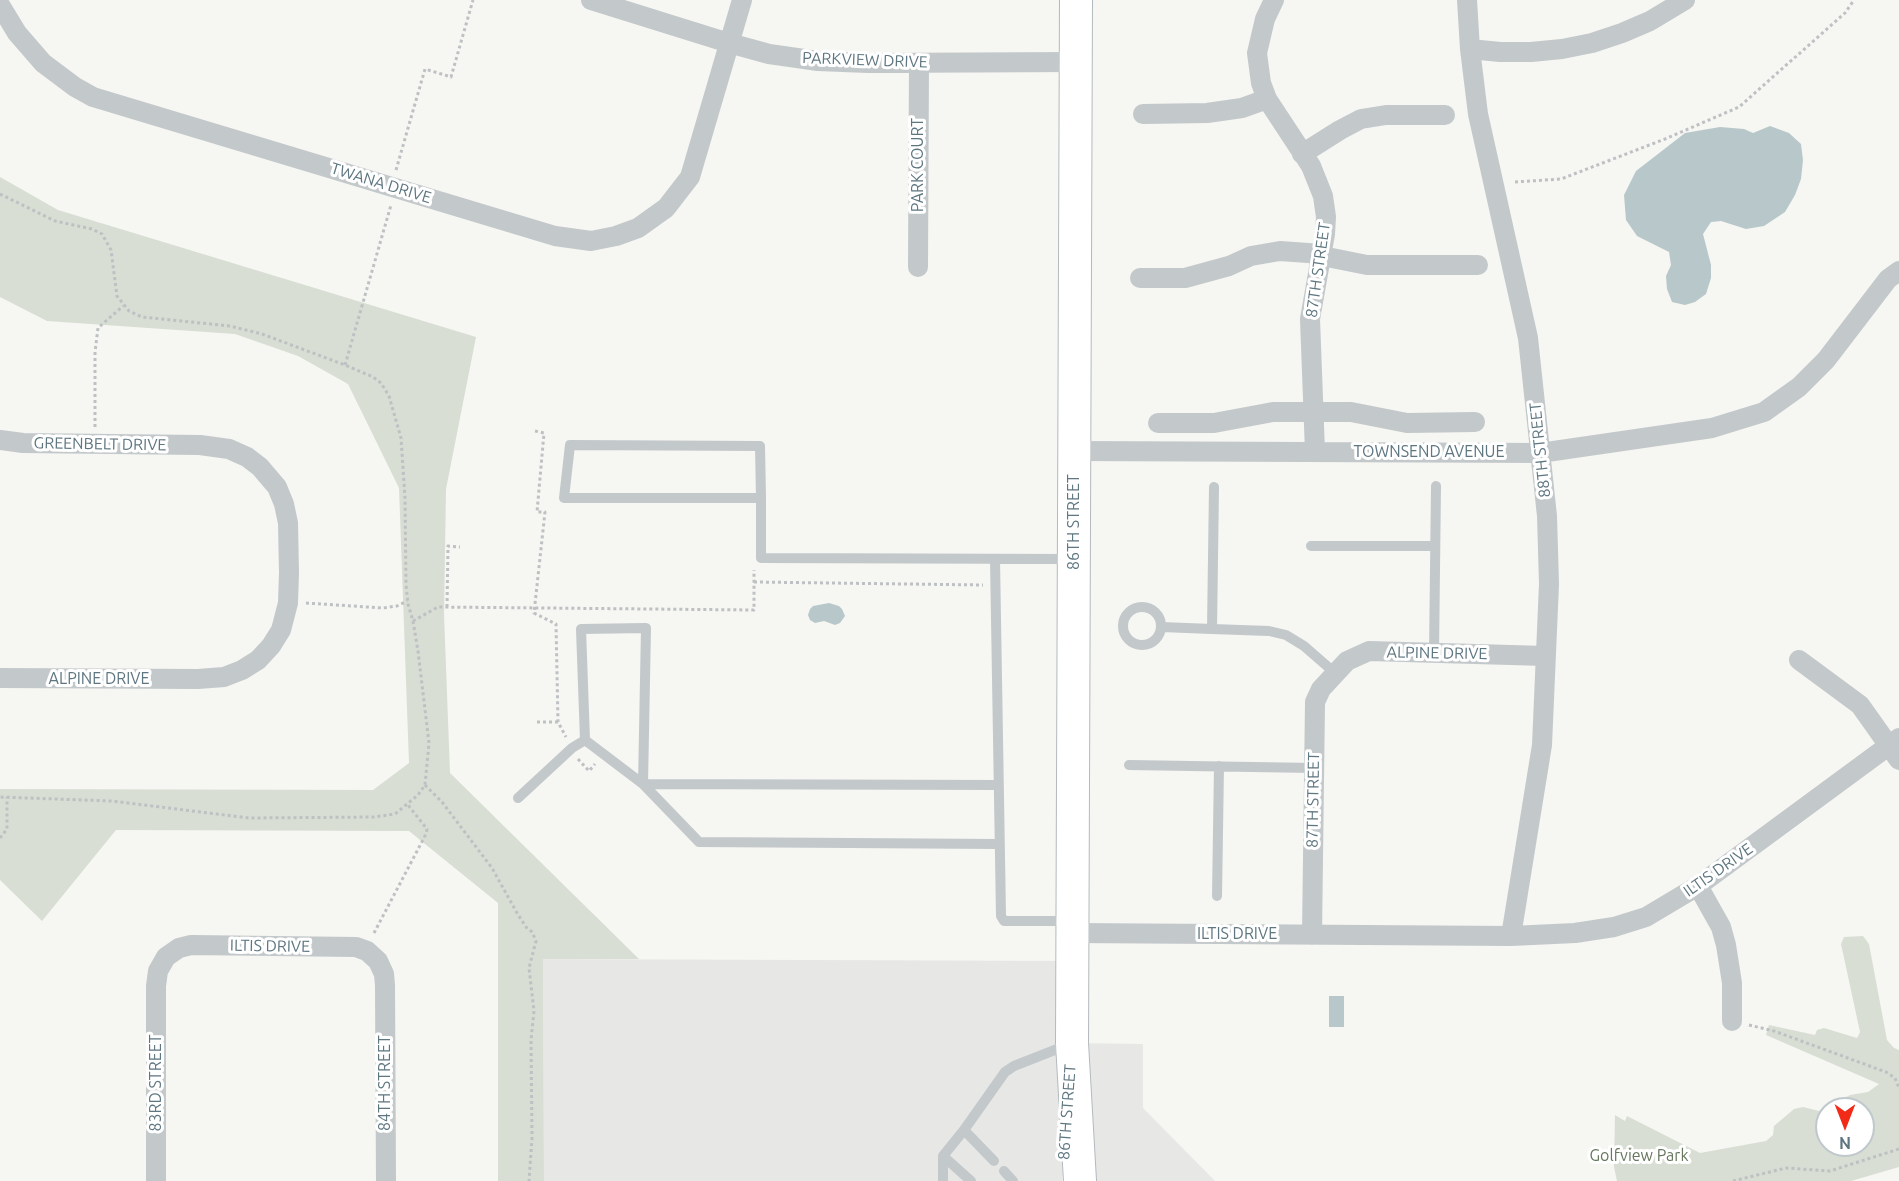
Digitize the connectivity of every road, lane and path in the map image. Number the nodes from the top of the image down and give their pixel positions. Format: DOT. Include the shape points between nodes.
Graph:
graph roads {
  1 [pos="473,0"];
  2 [pos="591,0"];
  3 [pos="742,0"];
  4 [pos="1076,0"];
  5 [pos="1467,0"];
  6 [pos="1685,0"];
  7 [pos="1854,0"];
  8 [pos="1266,3"];
  9 [pos="0,5"];
  10 [pos="729,43"];
  11 [pos="1470,49"];
  12 [pos="1076,62"];
  13 [pos="919,63"];
  14 [pos="1267,99"];
  15 [pos="1143,114"];
  16 [pos="1444,115"];
  17 [pos="1302,154"];
  18 [pos="1515,182"];
  19 [pos="391,186"];
  20 [pos="0,194"];
  21 [pos="1322,254"];
  22 [pos="1478,265"];
  23 [pos="918,267"];
  24 [pos="1899,271"];
  25 [pos="1140,278"];
  26 [pos="123,306"];
  27 [pos="345,365"];
  28 [pos="1314,412"];
  29 [pos="1475,422"];
  30 [pos="1158,423"];
  31 [pos="535,431"];
  32 [pos="0,440"];
  33 [pos="95,444"];
  34 [pos="1074,452"];
  35 [pos="1315,452"];
  36 [pos="1540,453"];
  37 [pos="1436,486"];
  38 [pos="1214,487"];
  39 [pos="761,498"];
  40 [pos="1311,546"];
  41 [pos="1435,546"];
  42 [pos="460,547"];
  43 [pos="761,558"];
  44 [pos="995,559"];
  45 [pos="1074,560"];
  46 [pos="754,582"];
  47 [pos="995,585"];
  48 [pos="407,601"];
  49 [pos="288,603"];
  50 [pos="447,607"];
  51 [pos="534,609"];
  52 [pos="413,621"];
  53 [pos="1161,627"];
  54 [pos="1212,628"];
  55 [pos="1434,653"];
  56 [pos="1546,656"];
  57 [pos="1800,660"];
  58 [pos="1335,673"];
  59 [pos="0,678"];
  60 [pos="537,722"];
  61 [pos="558,722"];
  62 [pos="585,740"];
  63 [pos="572,748"];
  64 [pos="1895,748"];
  65 [pos="604,755"];
  66 [pos="1129,765"];
  67 [pos="1219,766"];
  68 [pos="1314,768"];
  69 [pos="643,783"];
  70 [pos="425,785"];
  71 [pos="998,785"];
  72 [pos="0,797"];
  73 [pos="8,797"];
  74 [pos="518,798"];
  75 [pos="408,805"];
  76 [pos="0,838"];
  77 [pos="999,844"];
  78 [pos="1698,886"];
  79 [pos="1217,896"];
  80 [pos="1072,927"];
  81 [pos="1312,935"];
  82 [pos="1510,936"];
  83 [pos="365,950"];
  84 [pos="156,986"];
  85 [pos="1732,1021"];
  86 [pos="1072,1043"];
  87 [pos="1899,1088"];
  88 [pos="964,1130"];
  89 [pos="1899,1149"];
  90 [pos="943,1156"];
  91 [pos="994,1161"];
  92 [pos="1004,1171"];
  93 [pos="156,1181"];
  94 [pos="386,1181"];
  95 [pos="529,1181"];
  96 [pos="943,1181"];
  97 [pos="971,1181"];
  98 [pos="1013,1181"];
  99 [pos="1062,1181"];
  100 [pos="1080,1181"];
  101 [pos="1733,1181"];
  1 -- 19 [label="path" via="451,77 425,69"];
  2 -- 10 [label="street, PARKVIEW DRIVE"];
  3 -- 10 [label="street, TWANA DRIVE"];
  4 -- 12 [label="main road, 86TH STREET"];
  5 -- 11 [label="street, 88TH STREET"];
  6 -- 11 [label="street" via="1650,21 1592,43 1531,52"];
  7 -- 18 [label="path" via="1845,13 1739,107 1561,178"];
  8 -- 14 [label="street, 87TH STREET" via="1257,53"];
  9 -- 19 [label="street, TWANA DRIVE" via="17,33 43,63 93,97"];
  10 -- 13 [label="street, PARKVIEW DRIVE" via="818,61"];
  10 -- 19 [label="street, TWANA DRIVE" via="690,177 666,208 638,228 591,240 555,236"];
  11 -- 36 [label="street, 88TH STREET" via="1478,114 1528,338"];
  12 -- 13 [label="street, PARKVIEW DRIVE"];
  12 -- 34 [label="main road, 86TH STREET"];
  13 -- 23 [label="street, PARK COURT"];
  14 -- 15 [label="street" via="1242,108 1207,113"];
  14 -- 17 [label="street, 87TH STREET"];
  16 -- 17 [label="street" via="1361,119"];
  17 -- 21 [label="street, 87TH STREET" via="1323,196 1326,217"];
  19 -- 27 [label="path" via="392,207"];
  20 -- 26 [label="path" via="55,221 102,234 111,250 117,296"];
  21 -- 22 [label="street" via="1367,265"];
  21 -- 25 [label="street" via="1280,251 1251,256 1185,278"];
  21 -- 28 [label="street, 87TH STREET" via="1310,319"];
  24 -- 36 [label="street, TOWNSEND AVENUE" via="1888,279 1826,360 1799,387 1764,412 1712,428"];
  26 -- 27 [label="path" via="142,317 230,326 262,334"];
  26 -- 33 [label="path" via="98,328"];
  27 -- 48 [label="path" via="381,383 389,396 401,438"];
  28 -- 29 [label="street" via="1351,412 1407,423"];
  28 -- 30 [label="street" via="1272,412 1214,423"];
  28 -- 35 [label="street, 87TH STREET"];
  31 -- 51 [label="path" via="544,433 537,512 545,512"];
  32 -- 33 [label="street, GREENBELT DRIVE"];
  33 -- 49 [label="street, GREENBELT DRIVE" via="229,449 260,467 277,487 288,523"];
  34 -- 35 [label="street, TOWNSEND AVENUE"];
  34 -- 45 [label="main road, 86TH STREET"];
  35 -- 36 [label="street, TOWNSEND AVENUE"];
  36 -- 56 [label="street, 88TH STREET" via="1547,512"];
  37 -- 41 [label="lane"];
  38 -- 54 [label="lane"];
  39 -- 39 [label="lane" via="760,446 570,445 564,498"];
  39 -- 43 [label="lane"];
  40 -- 41 [label="lane"];
  41 -- 55 [label="lane"];
  42 -- 50 [label="path" via="448,546"];
  43 -- 44 [label="lane"];
  43 -- 46 [label="path" via="754,557"];
  44 -- 45 [label="lane"];
  44 -- 47 [label="lane"];
  45 -- 80 [label="main road, 86TH STREET"];
  46 -- 47 [label="path"];
  46 -- 51 [label="path" via="754,610"];
  47 -- 71 [label="lane"];
  48 -- 49 [label="path" via="383,608"];
  48 -- 52 [label="path"];
  49 -- 59 [label="street, ALPINE DRIVE" via="281,630 271,646 258,660 224,677"];
  50 -- 51 [label="path"];
  50 -- 52 [label="path" via="438,607"];
  51 -- 61 [label="path" via="534,613 556,624"];
  52 -- 70 [label="path" via="429,743"];
  53 -- 54 [label="lane"];
  54 -- 58 [label="lane" via="1286,635"];
  55 -- 56 [label="street, ALPINE DRIVE"];
  55 -- 58 [label="street, ALPINE DRIVE" via="1369,651 1347,661"];
  56 -- 82 [label="street, 88TH STREET" via="1542,745"];
  57 -- 64 [label="street" via="1860,705"];
  58 -- 68 [label="street, 87TH STREET" via="1315,702"];
  60 -- 61 [label="path"];
  61 -- 63 [label="path"];
  62 -- 63 [label="lane"];
  62 -- 65 [label="lane"];
  62 -- 69 [label="lane" via="581,628 646,628"];
  63 -- 65 [label="path" via="589,771"];
  63 -- 74 [label="lane"];
  64 -- 78 [label="street, ILTIS DRIVE"];
  65 -- 69 [label="lane"];
  66 -- 67 [label="lane"];
  67 -- 68 [label="lane"];
  67 -- 79 [label="lane"];
  68 -- 81 [label="street, 87TH STREET"];
  69 -- 71 [label="lane"];
  69 -- 77 [label="lane" via="699,842"];
  70 -- 75 [label="path"];
  70 -- 95 [label="path" via="492,867 536,941 528,968 534,1011"];
  71 -- 77 [label="lane"];
  72 -- 73 [label="path"];
  73 -- 75 [label="path" via="112,801 261,818 375,818 395,814"];
  73 -- 76 [label="path" via="7,829"];
  75 -- 83 [label="path" via="427,829 426,834"];
  77 -- 80 [label="lane" via="1000,916 1004,921"];
  78 -- 82 [label="street, ILTIS DRIVE" via="1646,917 1614,927"];
  78 -- 85 [label="street" via="1721,927 1726,945"];
  80 -- 81 [label="street, ILTIS DRIVE"];
  80 -- 86 [label="main road, 86TH STREET"];
  81 -- 82 [label="street, ILTIS DRIVE"];
  83 -- 84 [label="street, ILTIS DRIVE" via="191,945 166,957"];
  83 -- 94 [label="street, 84TH STREET" via="378,961 384,974"];
  84 -- 93 [label="street, 83RD STREET"];
  85 -- 87 [label="path" via="1774,1031 1886,1072"];
  86 -- 88 [label="lane" via="1005,1072"];
  86 -- 99 [label="main road, 86TH STREET"];
  86 -- 100 [label="main road, 86TH STREET"];
  88 -- 90 [label="lane"];
  88 -- 91 [label="lane"];
  89 -- 101 [label="path" via="1830,1171 1786,1168"];
  90 -- 96 [label="lane"];
  90 -- 97 [label="lane"];
  92 -- 98 [label="lane"];
}
